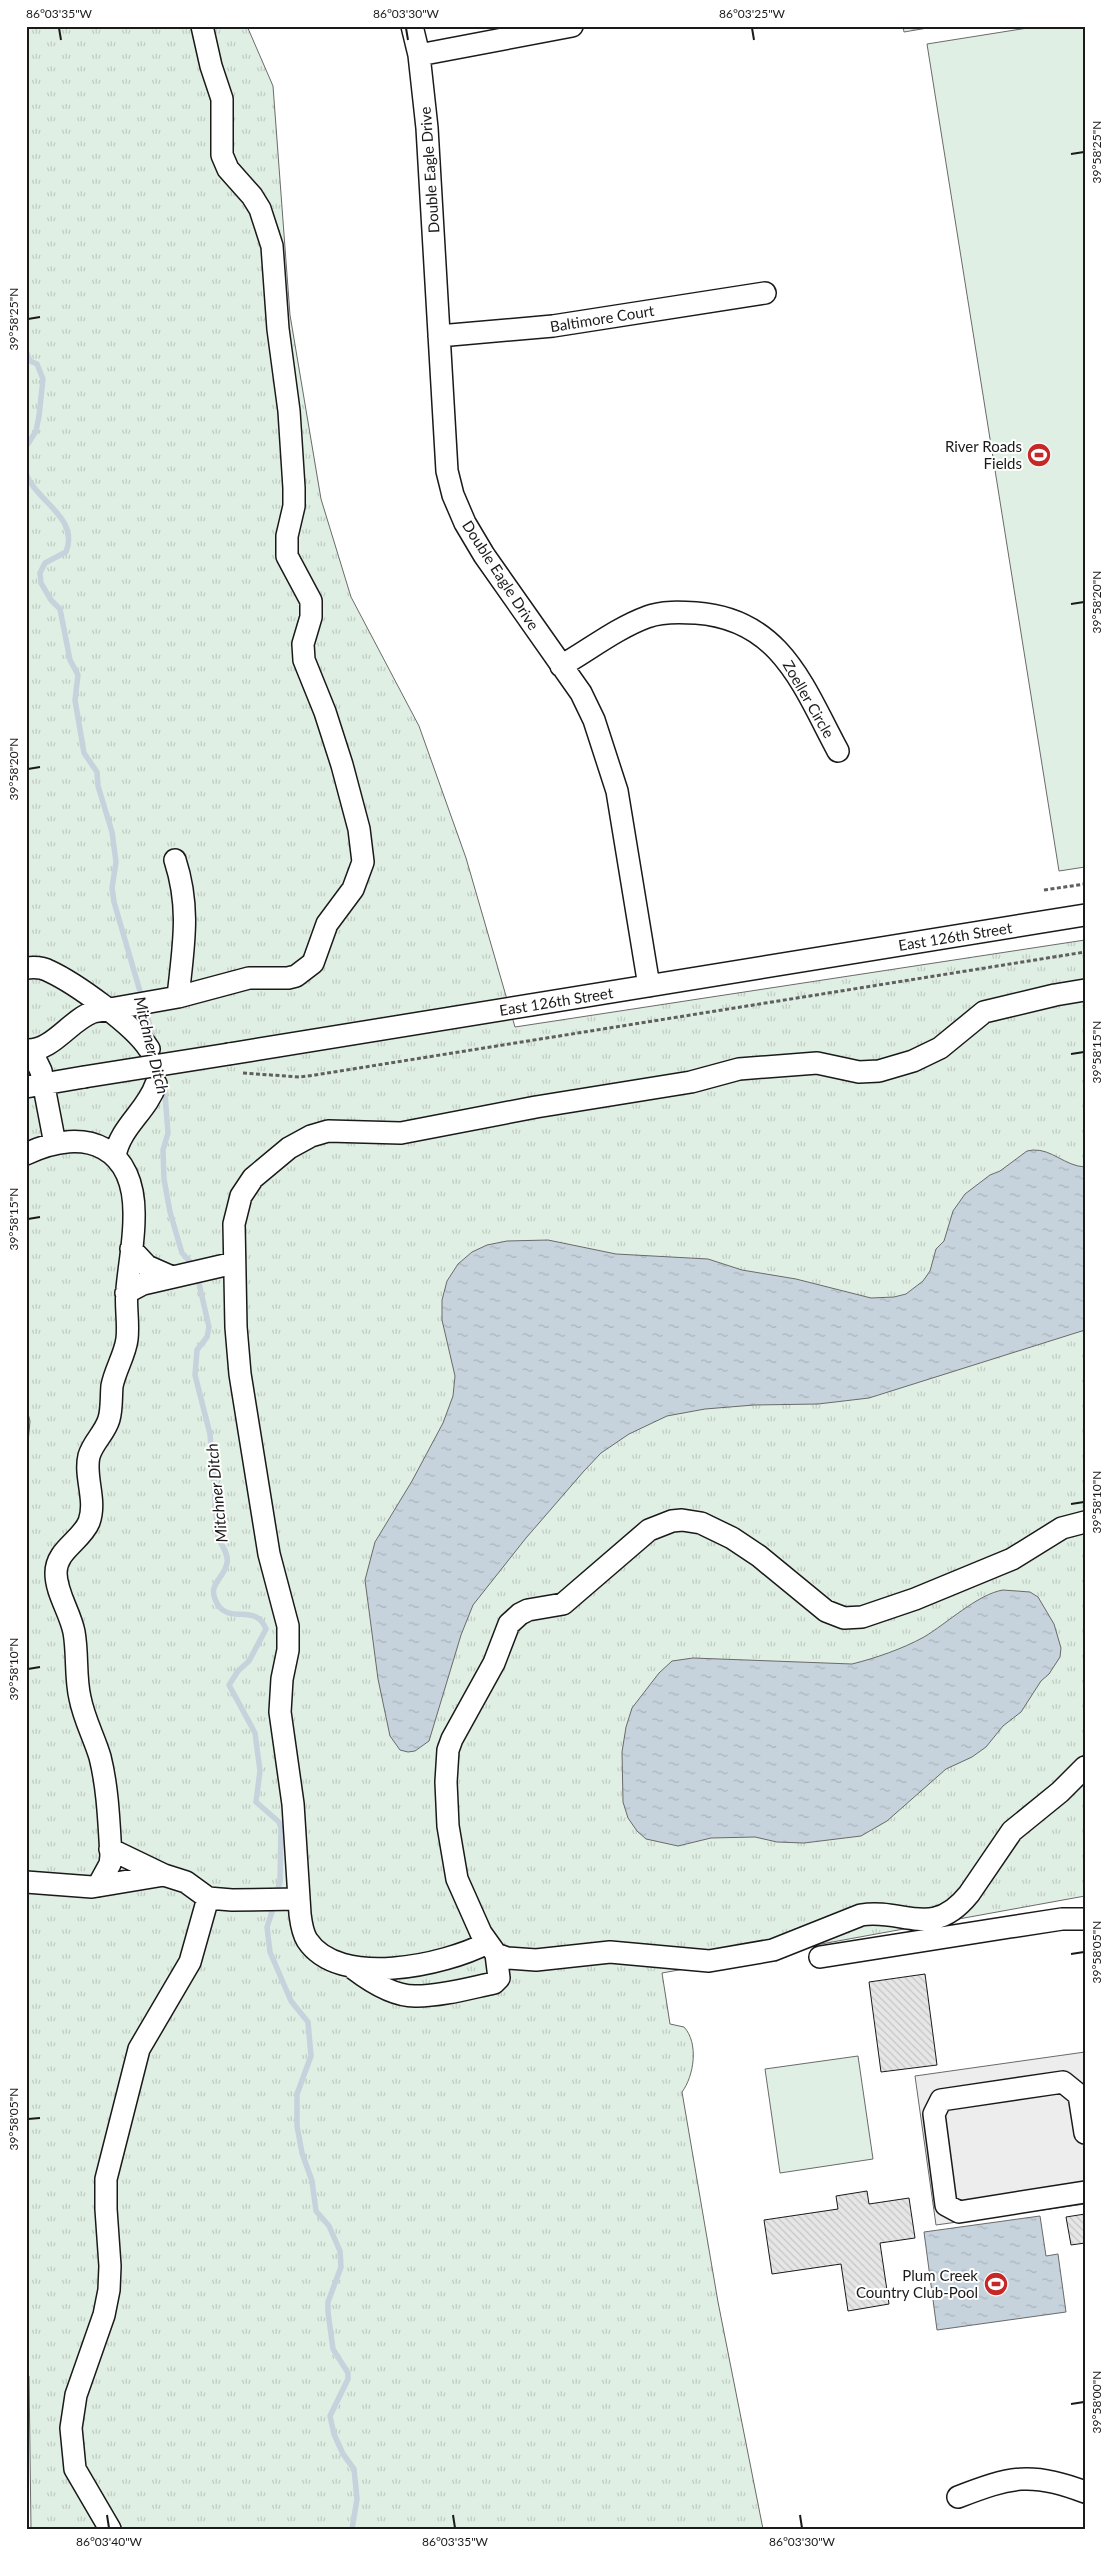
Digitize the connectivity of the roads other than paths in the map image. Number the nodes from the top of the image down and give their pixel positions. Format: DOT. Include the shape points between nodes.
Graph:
graph roads {
  1 [pos="202,26"];
  2 [pos="412,26"];
  3 [pos="572,26"];
  4 [pos="419,55"];
  5 [pos="765,293"];
  6 [pos="439,336"];
  7 [pos="562,666"];
  8 [pos="838,750"];
  9 [pos="175,860"];
  10 [pos="1085,915"];
  11 [pos="26,968"];
  12 [pos="649,986"];
  13 [pos="1085,990"];
  14 [pos="178,997"];
  15 [pos="105,1009"];
  16 [pos="149,1049"];
  17 [pos="29,1050"];
  18 [pos="156,1084"];
  19 [pos="35,1086"];
  20 [pos="55,1144"];
  21 [pos="26,1154"];
  22 [pos="115,1156"];
  23 [pos="131,1249"];
  24 [pos="234,1263"];
  25 [pos="188,1274"];
  26 [pos="126,1293"];
  27 [pos="1085,1522"];
  28 [pos="1085,1768"];
  29 [pos="110,1849"];
  30 [pos="164,1875"];
  31 [pos="26,1882"];
  32 [pos="98,1886"];
  33 [pos="208,1898"];
  34 [pos="294,1899"];
  35 [pos="1085,1919"];
  36 [pos="492,1948"];
  37 [pos="820,1957"];
  38 [pos="348,1964"];
  39 [pos="1085,2133"];
  40 [pos="1085,2192"];
  41 [pos="1085,2492"];
  42 [pos="958,2498"];
  43 [pos="110,2529"];
  1 -- 14 [label="street" via="222,99 222,155 228,169 260,209 272,246 294,488 294,506 286,536 287,556 311,601 311,617 303,644 304,660 345,773 359,829 363,862 358,881 326,924 318,953 306,970 288,978 249,978"];
  2 -- 4 [label="street, Double Eagle Drive"];
  3 -- 4 [label="street"];
  4 -- 6 [label="street, Double Eagle Drive" via="427,128"];
  5 -- 6 [label="street, Baltimore Court" via="553,326"];
  6 -- 7 [label="street, Double Eagle Drive" via="444,446 453,495 484,555"];
  7 -- 8 [label="street, Zoeller Circle" via="648,616 681,612 708,614 736,622 776,646 794,670"];
  7 -- 12 [label="street, Double Eagle Drive" via="581,693 594,720 617,791"];
  9 -- 14 [label="street" via="183,889 186,921"];
  10 -- 12 [label="street, East 126th Street"];
  11 -- 15 [label="street" via="49,971"];
  12 -- 19 [label="street, East 126th Street, bridge" via="234,1063 84,1077"];
  13 -- 24 [label="street" via="984,1012 940,1048 912,1062 879,1071 859,1072 817,1063 739,1070 692,1082 401,1133 335,1131 319,1134 279,1155 246,1187 234,1224"];
  14 -- 15 [label="street"];
  15 -- 16 [label="street"];
  15 -- 17 [label="street" via="84,1015 43,1047"];
  17 -- 19 [label="street" via="37,1059"];
  18 -- 22 [label="street" via="122,1135"];
  19 -- 20 [label="street"];
  20 -- 21 [label="street"];
  20 -- 22 [label="street" via="89,1142"];
  22 -- 23 [label="street" via="123,1165 131,1190 134,1219"];
  23 -- 25 [label="street" via="147,1266"];
  23 -- 26 [label="street"];
  24 -- 25 [label="street"];
  24 -- 34 [label="street" via="240,1374 269,1554 289,1635 280,1712 293,1804"];
  25 -- 26 [label="street" via="143,1284"];
  26 -- 29 [label="street" via="128,1325 125,1349 112,1384 109,1420 88,1463 92,1500 90,1520 62,1554 56,1572 74,1633 81,1704 102,1770"];
  27 -- 36 [label="street" via="1062,1528 1007,1562 915,1599 862,1617 844,1618 826,1611 732,1538 701,1523 672,1521 649,1530 563,1604 520,1614 509,1624 494,1663 458,1725 448,1750 447,1818 453,1866 470,1909"];
  28 -- 36 [label="street" via="1012,1831 962,1903 934,1918 906,1919 870,1913 773,1950 709,1961 610,1952 536,1960 507,1958"];
  29 -- 30 [label="street"];
  29 -- 32 [label="street" via="110,1864"];
  30 -- 32 [label="street"];
  30 -- 33 [label="street" via="186,1882"];
  31 -- 32 [label="street"];
  33 -- 34 [label="street"];
  33 -- 43 [label="street" via="190,1962 139,2048 106,2179 109,2290 104,2315 76,2395 71,2428 75,2469"];
  34 -- 38 [label="street" via="307,1940 327,1956"];
  35 -- 37 [label="street" via="1028,1924"];
  36 -- 38 [label="street" via="388,1970"];
  36 -- 38 [label="street" via="499,1978 494,1983 417,1996 376,1984"];
  39 -- 40 [label="street" via="1079,2095 1063,2082 941,2100 934,2114 946,2205 959,2212"];
  41 -- 42 [label="street" via="1050,2480 1022,2477 996,2482"];
}
